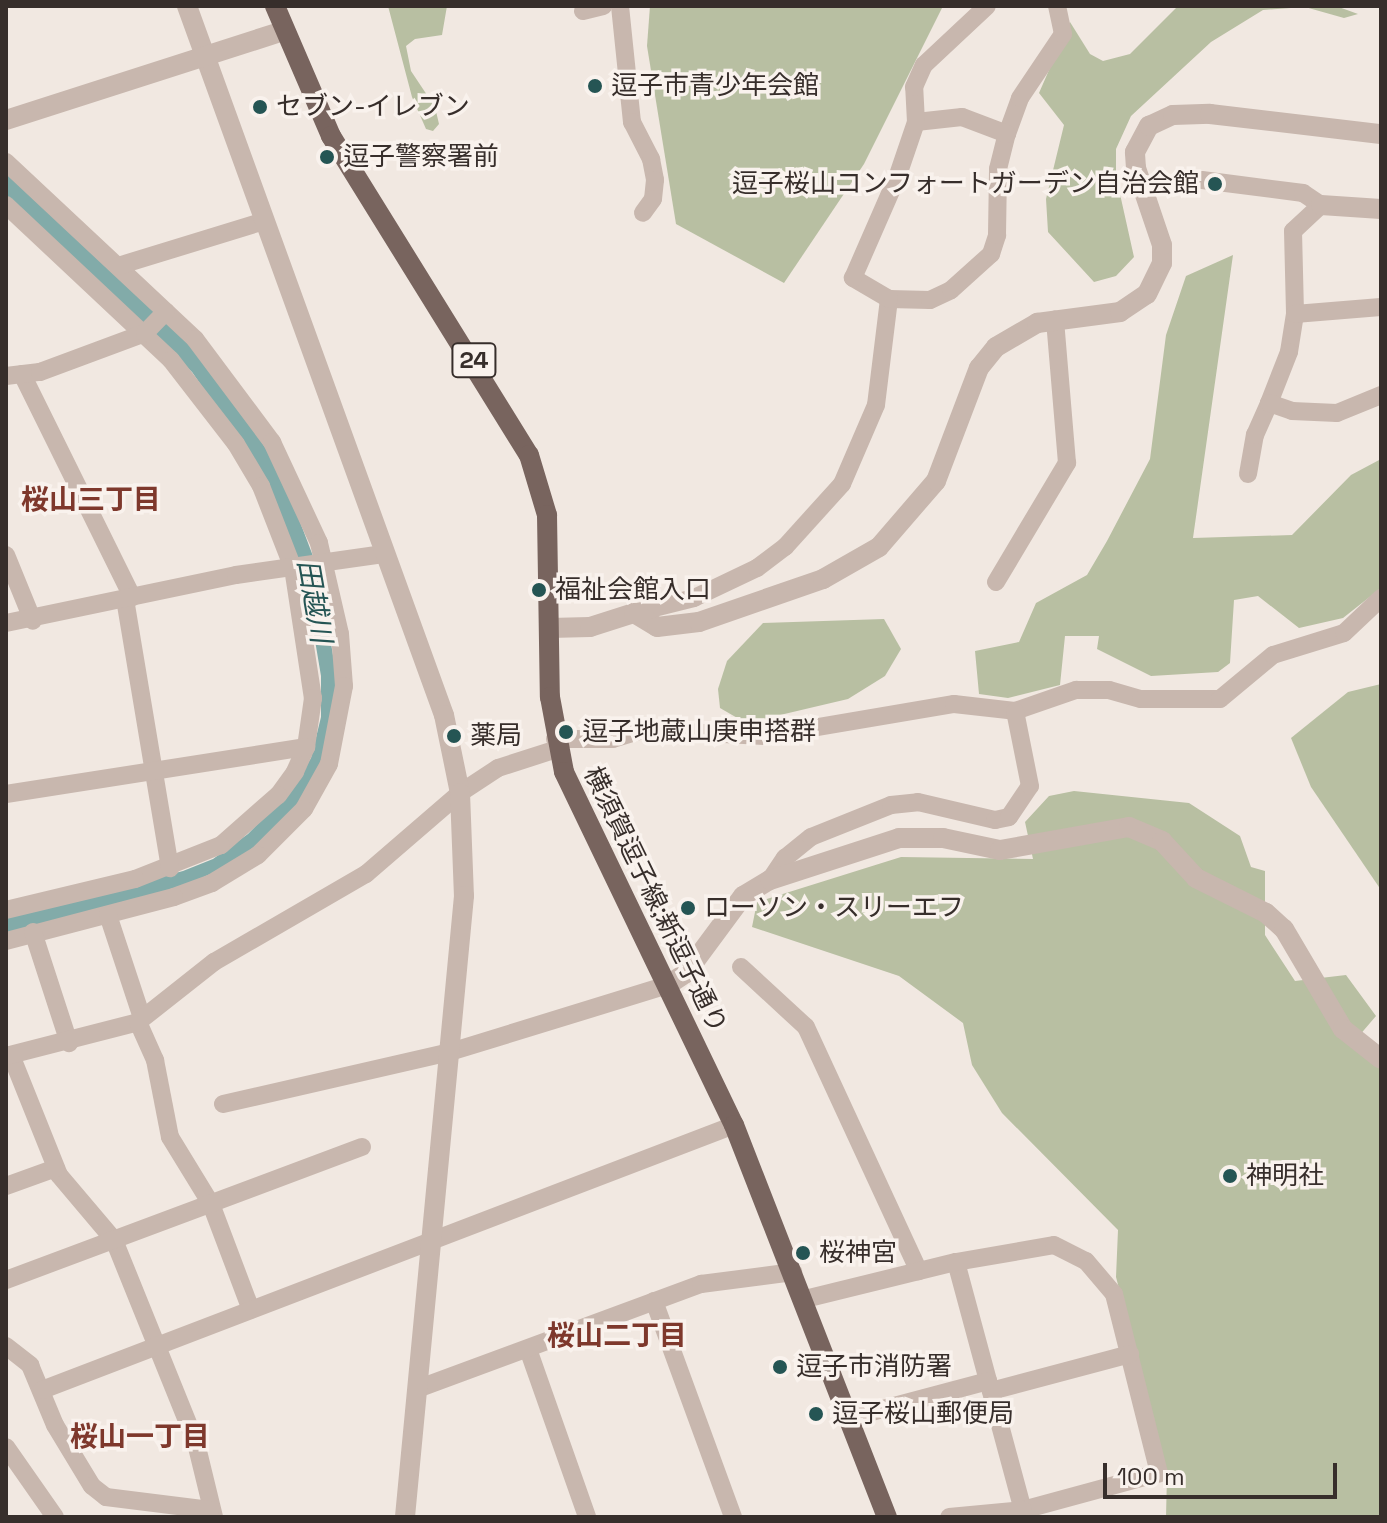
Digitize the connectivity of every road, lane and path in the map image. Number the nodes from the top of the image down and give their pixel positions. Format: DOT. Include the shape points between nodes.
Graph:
graph roads {
  1 [pos="187,6"];
  2 [pos="275,6"];
  3 [pos="603,6"];
  4 [pos="620,6"];
  5 [pos="987,6"];
  6 [pos="1057,6"];
  7 [pos="583,11"];
  8 [pos="284,31"];
  9 [pos="206,59"];
  10 [pos="6,120"];
  11 [pos="916,122"];
  12 [pos="1007,134"];
  13 [pos="1381,134"];
  14 [pos="6,162"];
  15 [pos="1202,180"];
  16 [pos="6,205"];
  17 [pos="1321,205"];
  18 [pos="1381,209"];
  19 [pos="643,213"];
  20 [pos="264,221"];
  21 [pos="118,266"];
  22 [pos="889,299"];
  23 [pos="1381,307"];
  24 [pos="165,312"];
  25 [pos="1295,314"];
  26 [pos="1055,320"];
  27 [pos="146,332"];
  28 [pos="14,375"];
  29 [pos="1381,395"];
  30 [pos="1269,403"];
  31 [pos="1248,474"];
  32 [pos="384,554"];
  33 [pos="6,555"];
  34 [pos="323,564"];
  35 [pos="295,568"];
  36 [pos="996,582"];
  37 [pos="129,598"];
  38 [pos="1381,598"];
  39 [pos="634,613"];
  40 [pos="33,621"];
  41 [pos="6,623"];
  42 [pos="550,628"];
  43 [pos="1015,711"];
  44 [pos="556,744"];
  45 [pos="306,747"];
  46 [pos="153,771"];
  47 [pos="460,793"];
  48 [pos="6,794"];
  49 [pos="170,868"];
  50 [pos="770,880"];
  51 [pos="6,910"];
  52 [pos="108,915"];
  53 [pos="33,932"];
  54 [pos="6,941"];
  55 [pos="741,967"];
  56 [pos="668,985"];
  57 [pos="140,1020"];
  58 [pos="69,1043"];
  59 [pos="450,1052"];
  60 [pos="8,1055"];
  61 [pos="1381,1059"];
  62 [pos="223,1104"];
  63 [pos="734,1125"];
  64 [pos="362,1147"];
  65 [pos="56,1168"];
  66 [pos="6,1186"];
  67 [pos="211,1204"];
  68 [pos="114,1240"];
  69 [pos="431,1241"];
  70 [pos="956,1262"];
  71 [pos="919,1271"];
  72 [pos="793,1272"];
  73 [pos="6,1280"];
  74 [pos="805,1299"];
  75 [pos="654,1301"];
  76 [pos="251,1310"];
  77 [pos="6,1346"];
  78 [pos="156,1347"];
  79 [pos="528,1349"];
  80 [pos="1130,1354"];
  81 [pos="989,1386"];
  82 [pos="417,1389"];
  83 [pos="42,1390"];
  84 [pos="849,1418"];
  85 [pos="6,1447"];
  86 [pos="1023,1510"];
  87 [pos="212,1514"];
  88 [pos="55,1517"];
  89 [pos="405,1517"];
  90 [pos="587,1517"];
  91 [pos="733,1517"];
  92 [pos="887,1517"];
  93 [pos="949,1517"];
  1 -- 9 [label="street"];
  2 -- 8 [label="main road, 横須賀逗子線;新逗子通り / 24"];
  3 -- 7 [label="street"];
  4 -- 19 [label="street" via="632,122 651,159 655,180 653,199"];
  5 -- 11 [label="street" via="924,65 914,87"];
  6 -- 12 [label="street" via="1063,34 1020,98"];
  8 -- 9 [label="street"];
  8 -- 42 [label="main road, 横須賀逗子線;新逗子通り / 24" via="331,136 529,455 547,515"];
  9 -- 10 [label="street"];
  9 -- 20 [label="street"];
  11 -- 12 [label="street" via="962,117"];
  11 -- 22 [label="street" via="853,278"];
  12 -- 22 [label="street" via="991,254 972,277 930,300"];
  13 -- 26 [label="street" via="1210,114 1160,120 1140,138 1135,152 1162,245 1156,279 1147,294 1120,312"];
  14 -- 21 [label="street"];
  15 -- 17 [label="street" via="1303,193"];
  16 -- 27 [label="street"];
  17 -- 18 [label="street"];
  17 -- 25 [label="street" via="1293,231"];
  20 -- 21 [label="street"];
  20 -- 32 [label="street"];
  21 -- 24 [label="street"];
  22 -- 39 [label="street" via="876,405 865,440 837,493 785,547 738,580"];
  23 -- 25 [label="street"];
  24 -- 27 [label="street"];
  24 -- 34 [label="street" via="236,388 272,442 293,478"];
  25 -- 30 [label="street" via="1289,352"];
  26 -- 36 [label="street" via="1067,463"];
  26 -- 39 [label="street" via="1015,333 979,368 936,481 879,547 823,579 699,622 657,627"];
  27 -- 28 [label="street"];
  27 -- 35 [label="street" via="236,444 261,486"];
  28 -- 37 [label="street"];
  29 -- 30 [label="street" via="1337,413 1292,411"];
  30 -- 31 [label="street" via="1255,435"];
  32 -- 34 [label="street"];
  32 -- 47 [label="street" via="444,715"];
  33 -- 40 [label="street"];
  34 -- 35 [label="street"];
  34 -- 52 [label="street" via="343,662 343,707 329,764 316,790 276,840 236,869 174,897"];
  35 -- 37 [label="street"];
  35 -- 45 [label="street" via="312,668"];
  37 -- 40 [label="street"];
  37 -- 46 [label="street"];
  38 -- 43 [label="street" via="1344,633 1273,655 1220,699 1141,699 1109,690 1076,690"];
  39 -- 42 [label="street" via="590,627"];
  40 -- 41 [label="street"];
  42 -- 44 [label="main road, 横須賀逗子線;新逗子通り / 24"];
  43 -- 44 [label="street" via="954,704 765,736 643,730 613,739"];
  43 -- 50 [label="street" via="1030,786 1009,817 995,820 918,802 891,805 811,837 785,858"];
  44 -- 47 [label="street" via="498,768"];
  44 -- 56 [label="main road, 横須賀逗子線;新逗子通り / 24" via="575,799"];
  45 -- 46 [label="street"];
  45 -- 49 [label="street" via="278,795 249,823 221,845"];
  46 -- 48 [label="street"];
  46 -- 49 [label="street"];
  47 -- 57 [label="street" via="366,874 214,962"];
  47 -- 59 [label="street" via="464,896"];
  49 -- 51 [label="street"];
  50 -- 56 [label="street" via="743,896 686,973"];
  50 -- 61 [label="street" via="899,838 943,838 1000,850 1110,828 1147,832 1196,878 1266,913 1284,929 1343,1029"];
  52 -- 53 [label="street"];
  52 -- 57 [label="street"];
  53 -- 54 [label="street"];
  53 -- 58 [label="street"];
  55 -- 71 [label="street" via="806,1027"];
  56 -- 59 [label="street"];
  56 -- 63 [label="main road, 横須賀逗子線;新逗子通り / 24"];
  57 -- 58 [label="street"];
  57 -- 67 [label="street" via="155,1060 170,1137"];
  58 -- 60 [label="street"];
  59 -- 62 [label="street"];
  59 -- 69 [label="street"];
  60 -- 65 [label="street"];
  63 -- 69 [label="street"];
  63 -- 72 [label="main road, 横須賀逗子線;新逗子通り / 24"];
  64 -- 67 [label="street"];
  65 -- 66 [label="street"];
  65 -- 68 [label="street"];
  67 -- 68 [label="street"];
  67 -- 76 [label="street"];
  68 -- 73 [label="street"];
  68 -- 78 [label="street"];
  69 -- 76 [label="street"];
  69 -- 82 [label="street"];
  70 -- 71 [label="street"];
  70 -- 80 [label="street" via="1054,1245 1076,1253 1114,1294"];
  70 -- 81 [label="street"];
  71 -- 74 [label="street"];
  72 -- 74 [label="main road, 横須賀逗子線;新逗子通り / 24"];
  72 -- 75 [label="street" via="701,1284"];
  74 -- 84 [label="main road, 横須賀逗子線;新逗子通り / 24"];
  75 -- 79 [label="street"];
  75 -- 91 [label="street"];
  76 -- 78 [label="street"];
  77 -- 83 [label="street" via="30,1365"];
  78 -- 83 [label="street"];
  78 -- 87 [label="street" via="196,1443"];
  79 -- 82 [label="street"];
  79 -- 90 [label="street"];
  80 -- 81 [label="street"];
  80 -- 86 [label="street" via="1159,1473"];
  81 -- 84 [label="street"];
  81 -- 86 [label="street"];
  82 -- 89 [label="street"];
  83 -- 87 [label="street" via="71,1454 106,1497"];
  84 -- 92 [label="main road, 横須賀逗子線;新逗子通り / 24"];
  85 -- 88 [label="street"];
  86 -- 93 [label="street"];
}
